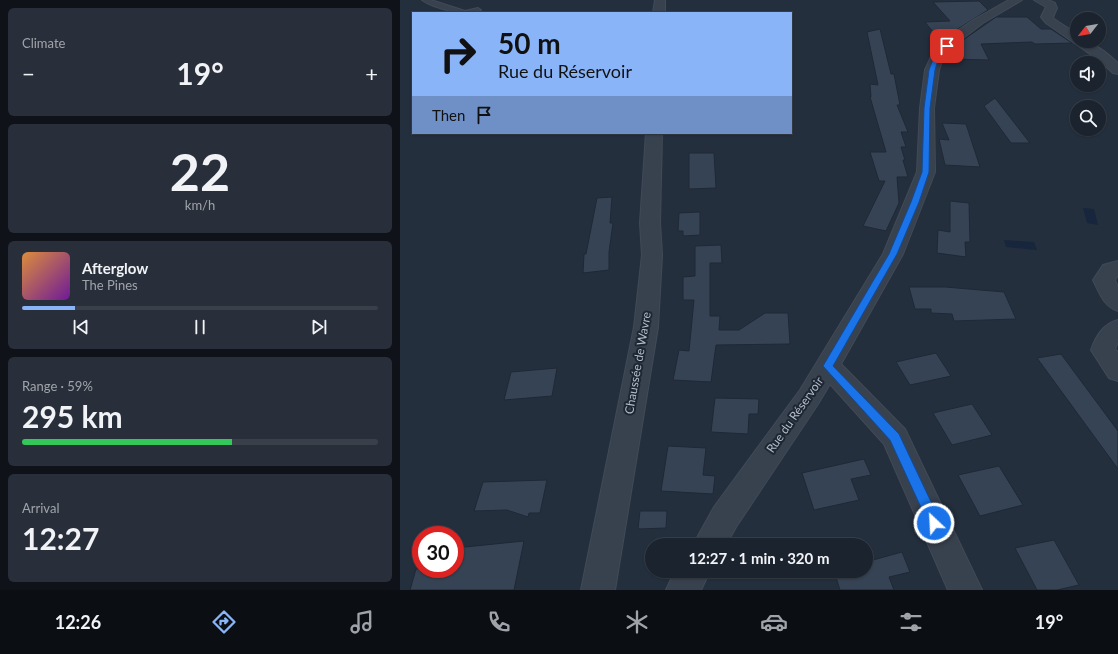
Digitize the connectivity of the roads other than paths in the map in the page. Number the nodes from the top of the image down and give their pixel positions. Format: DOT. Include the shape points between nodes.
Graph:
graph roads {
  1 [pos="425,0"];
  2 [pos="660,0"];
  3 [pos="1017,0"];
  4 [pos="1038,0"];
  5 [pos="478,10"];
  6 [pos="462,12"];
  7 [pos="469,12"];
  8 [pos="659,12"];
  9 [pos="1070,35"];
  10 [pos="1090,48"];
  11 [pos="1118,70"];
  12 [pos="654,134"];
  13 [pos="1118,268"];
  14 [pos="1118,303"];
  15 [pos="1118,328"];
  16 [pos="828,366"];
  17 [pos="1118,370"];
  18 [pos="713,538"];
  19 [pos="690,578"];
  20 [pos="598,590"];
  21 [pos="683,590"];
  22 [pos="965,590"];
  1 -- 6 [label="lane"];
  2 -- 8 [label="street"];
  3 -- 16 [label="street, Rue du Réservoir" via="974,24 937,57 932,70 927,108 926,172 893,254"];
  4 -- 9 [label="street" via="1052,6 1047,17"];
  5 -- 7 [label="lane"];
  10 -- 11 [label="street"];
  12 -- 20 [label="street, Chaussée de Wavre" via="651,262 646,327"];
  13 -- 14 [label="street" via="1110,270 1104,280"];
  15 -- 17 [label="street" via="1106,340 1103,350"];
  16 -- 18 [label="street, Rue du Réservoir"];
  16 -- 22 [label="street" via="894,437"];
  19 -- 21 [label="street"];
}
